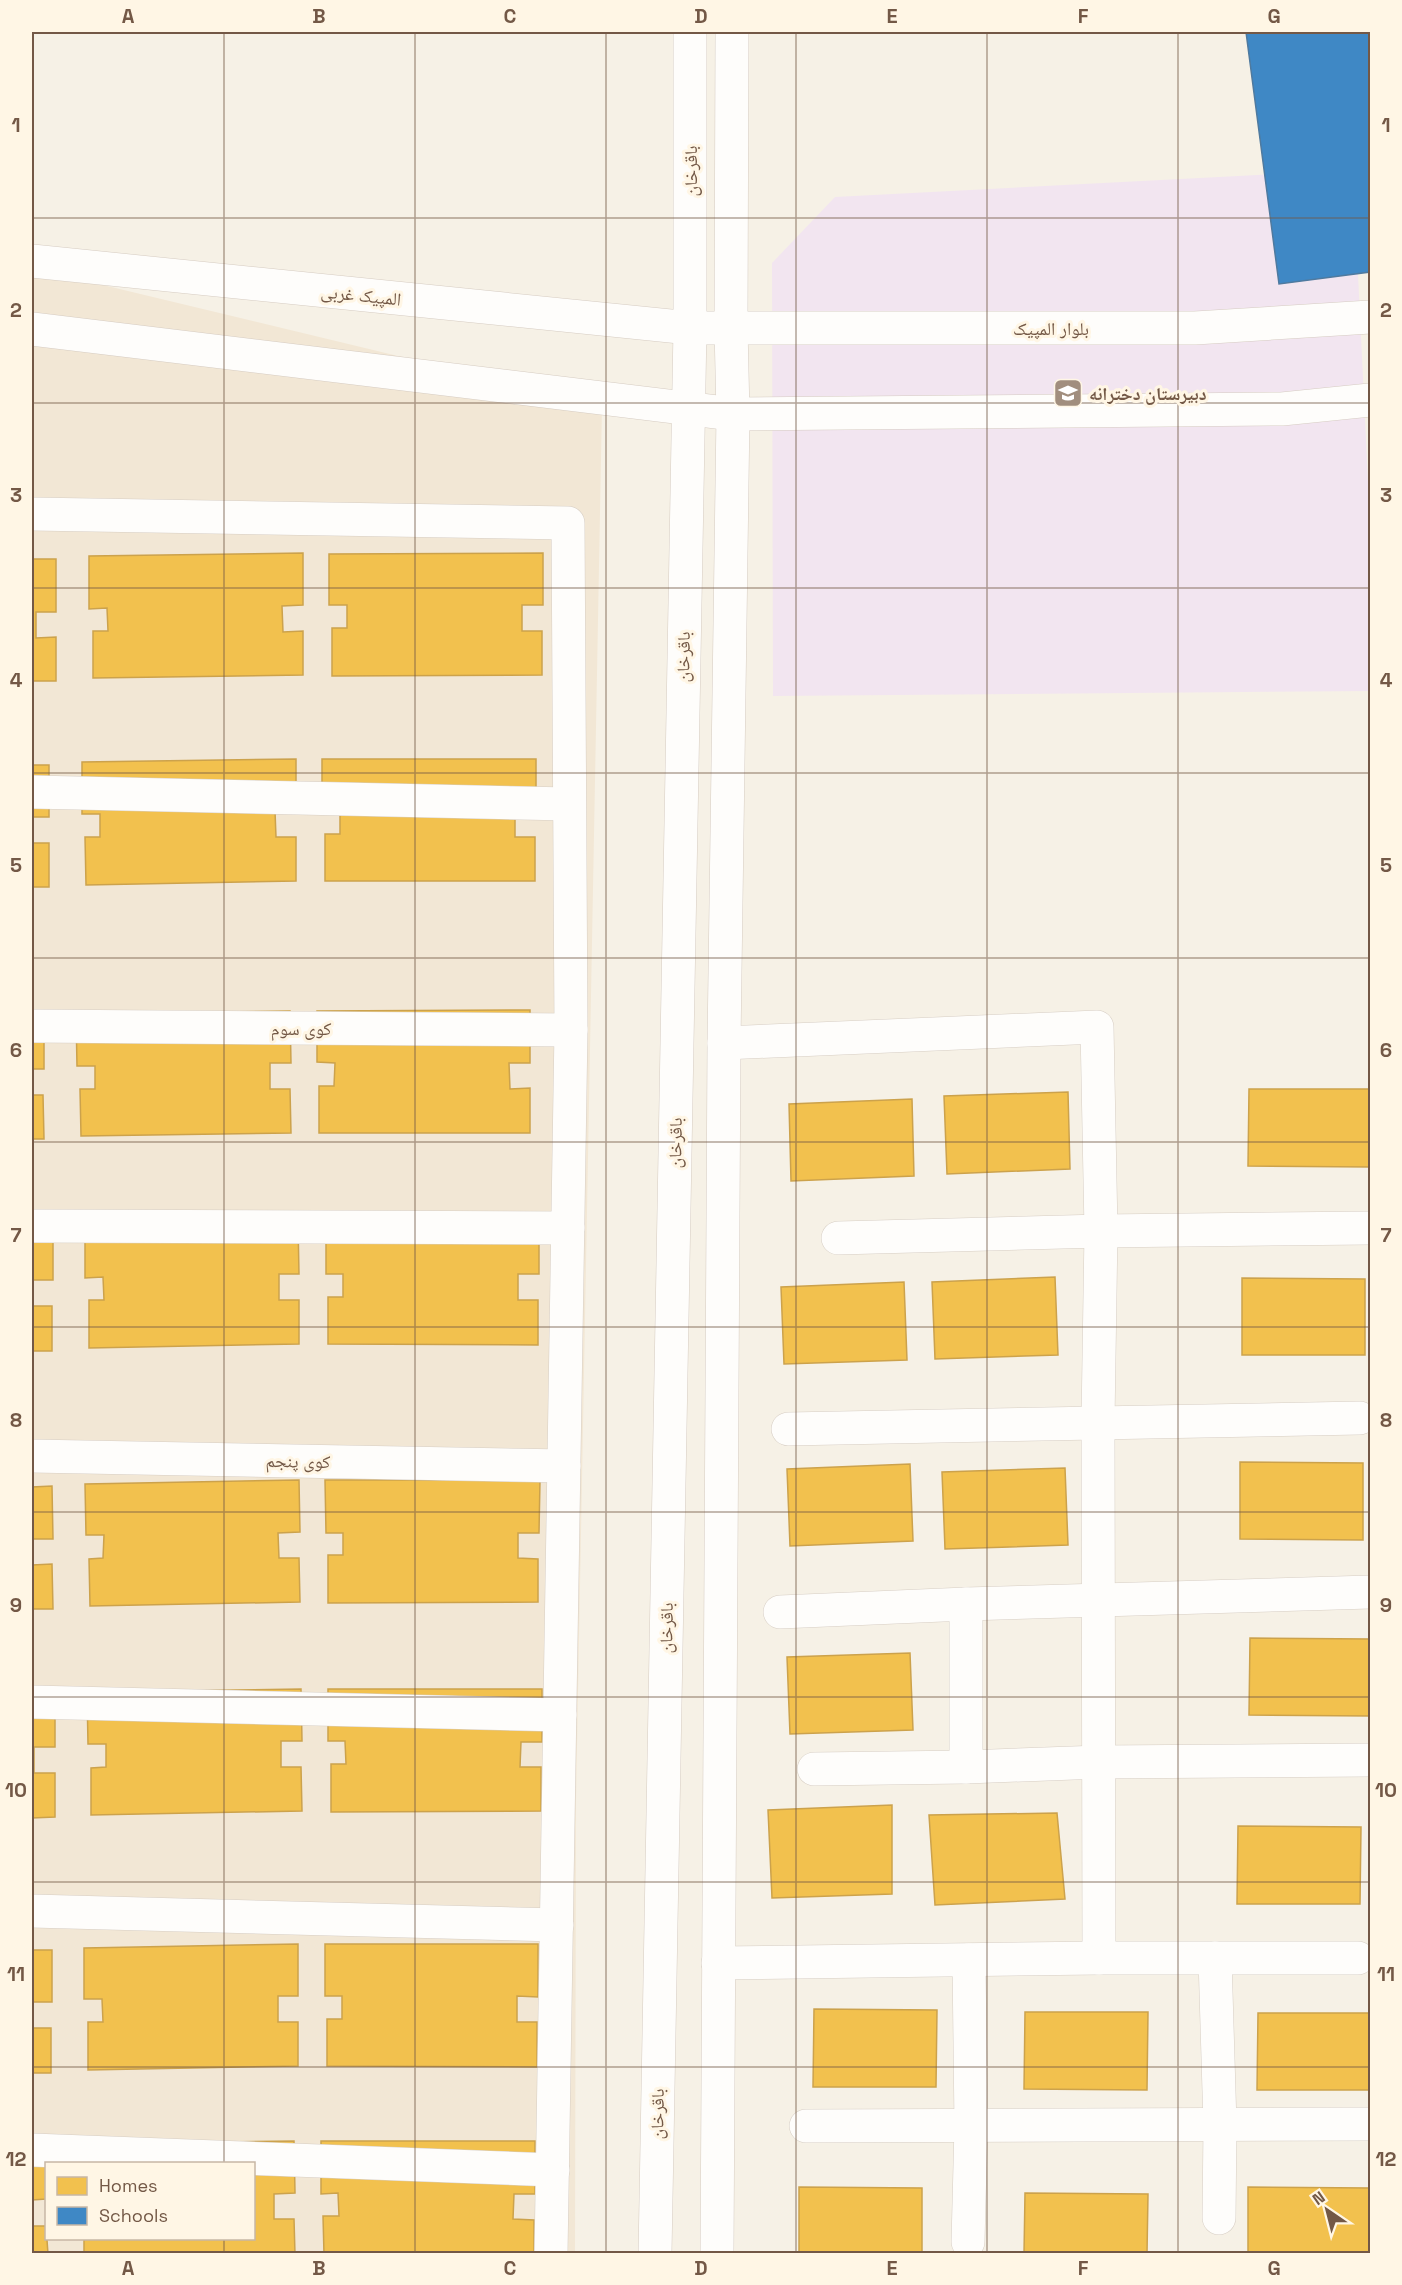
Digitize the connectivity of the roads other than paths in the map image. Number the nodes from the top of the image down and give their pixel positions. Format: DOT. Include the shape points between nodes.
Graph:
graph roads {
  1 [pos="690,32"];
  2 [pos="732,32"];
  3 [pos="32,261"];
  4 [pos="1371,318"];
  5 [pos="690,328"];
  6 [pos="731,328"];
  7 [pos="32,329"];
  8 [pos="1371,400"];
  9 [pos="687,407"];
  10 [pos="733,414"];
  11 [pos="32,514"];
  12 [pos="32,792"];
  13 [pos="569,804"];
  14 [pos="32,1026"];
  15 [pos="571,1030"];
  16 [pos="724,1042"];
  17 [pos="32,1226"];
  18 [pos="568,1228"];
  19 [pos="1370,1228"];
  20 [pos="1101,1231"];
  21 [pos="838,1238"];
  22 [pos="1360,1418"];
  23 [pos="1098,1421"];
  24 [pos="788,1429"];
  25 [pos="32,1456"];
  26 [pos="564,1466"];
  27 [pos="1371,1592"];
  28 [pos="1098,1599"];
  29 [pos="966,1604"];
  30 [pos="780,1612"];
  31 [pos="32,1702"];
  32 [pos="560,1715"];
  33 [pos="1371,1760"];
  34 [pos="1100,1762"];
  35 [pos="966,1767"];
  36 [pos="814,1769"];
  37 [pos="32,1911"];
  38 [pos="557,1925"];
  39 [pos="1099,1958"];
  40 [pos="1215,1958"];
  41 [pos="1358,1958"];
  42 [pos="969,1959"];
  43 [pos="718,1963"];
  44 [pos="1371,2124"];
  45 [pos="1220,2125"];
  46 [pos="806,2126"];
  47 [pos="971,2126"];
  48 [pos="32,2150"];
  49 [pos="553,2170"];
  50 [pos="1219,2218"];
  51 [pos="968,2242"];
  52 [pos="551,2253"];
  53 [pos="655,2253"];
  54 [pos="717,2253"];
  1 -- 5 [label="street, باقرخان"];
  2 -- 6 [label="street"];
  3 -- 5 [label="street, المپیک غربی"];
  4 -- 6 [label="street, بلوار المپیک" via="1195,328"];
  5 -- 6 [label="street, المپیک غربی"];
  5 -- 9 [label="street, باقرخان"];
  6 -- 10 [label="street"];
  7 -- 9 [label="street"];
  8 -- 10 [label="street" via="1282,409"];
  9 -- 10 [label="street"];
  9 -- 53 [label="street, باقرخان"];
  10 -- 16 [label="street"];
  11 -- 13 [label="street" via="568,523"];
  12 -- 13 [label="street"];
  13 -- 15 [label="street"];
  14 -- 15 [label="street, کوی سوم"];
  15 -- 18 [label="street"];
  16 -- 20 [label="street" via="1097,1027"];
  16 -- 43 [label="street"];
  17 -- 18 [label="street"];
  18 -- 26 [label="street"];
  19 -- 20 [label="street"];
  20 -- 21 [label="street"];
  20 -- 23 [label="street"];
  22 -- 23 [label="street"];
  23 -- 24 [label="street"];
  23 -- 28 [label="street"];
  25 -- 26 [label="street, کوی پنجم"];
  26 -- 32 [label="street"];
  27 -- 28 [label="street"];
  28 -- 29 [label="street"];
  28 -- 34 [label="street"];
  29 -- 30 [label="street"];
  29 -- 35 [label="street"];
  31 -- 32 [label="street"];
  32 -- 38 [label="street"];
  33 -- 34 [label="street"];
  34 -- 35 [label="street"];
  34 -- 39 [label="street"];
  35 -- 36 [label="street"];
  37 -- 38 [label="street"];
  38 -- 49 [label="street"];
  39 -- 40 [label="street"];
  39 -- 42 [label="street"];
  40 -- 41 [label="street"];
  40 -- 45 [label="street"];
  42 -- 43 [label="street"];
  42 -- 47 [label="street"];
  43 -- 54 [label="street"];
  44 -- 45 [label="street"];
  45 -- 47 [label="street"];
  45 -- 50 [label="street"];
  46 -- 47 [label="street"];
  47 -- 51 [label="street"];
  48 -- 49 [label="street"];
  49 -- 52 [label="street"];
}
